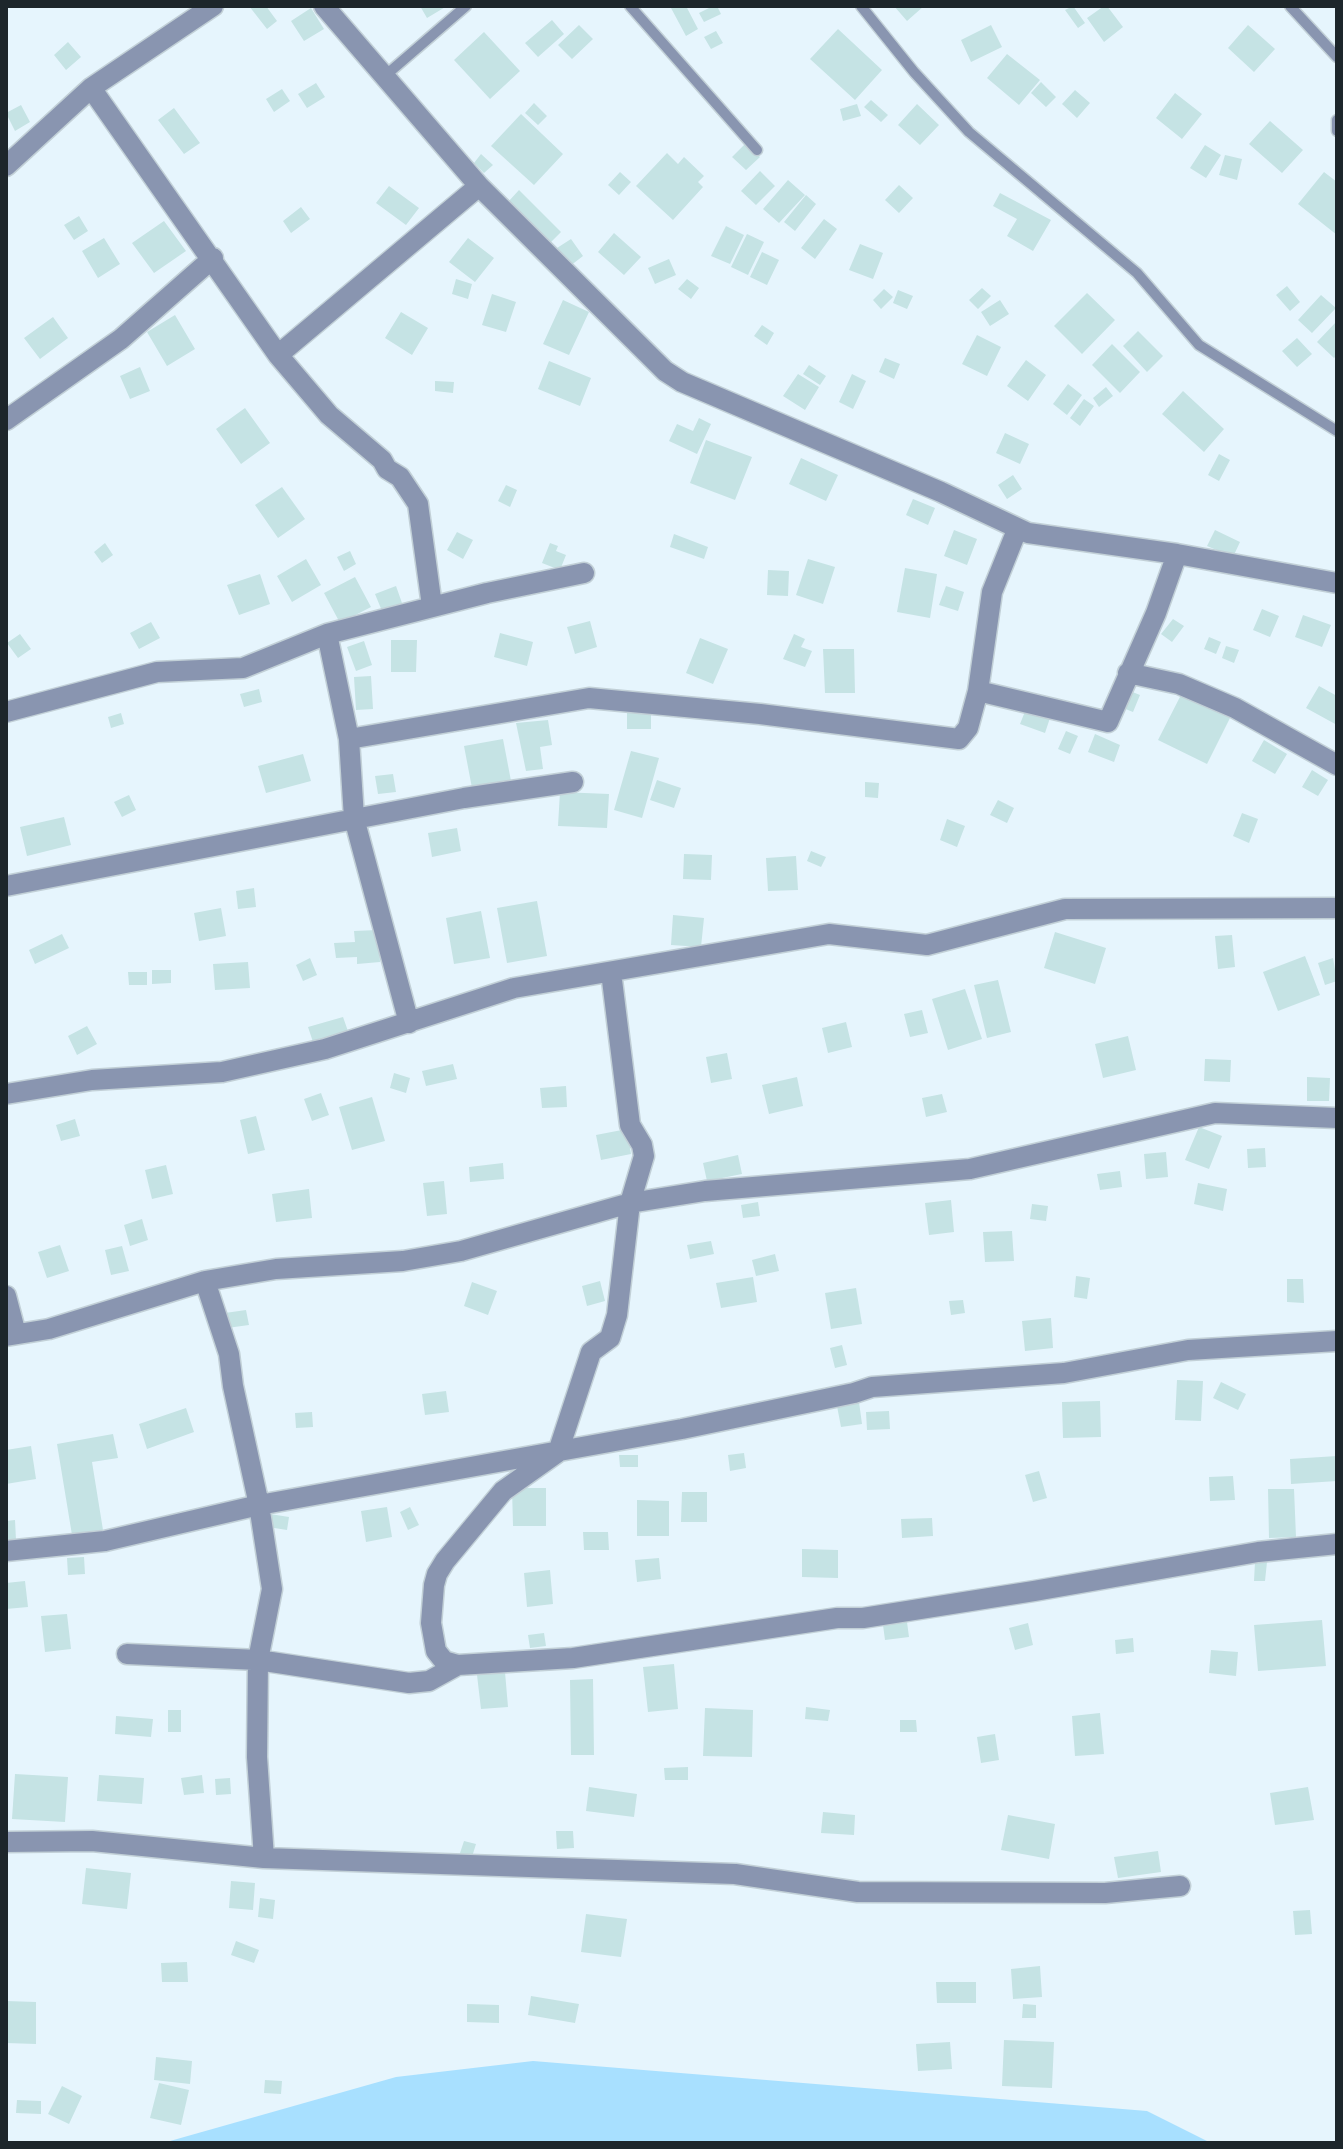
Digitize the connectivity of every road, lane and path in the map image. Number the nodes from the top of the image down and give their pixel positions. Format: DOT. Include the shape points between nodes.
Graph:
graph roads {
  1 [pos="213,6"];
  2 [pos="324,6"];
  3 [pos="466,6"];
  4 [pos="630,6"];
  5 [pos="861,6"];
  6 [pos="1290,6"];
  7 [pos="1337,57"];
  8 [pos="386,75"];
  9 [pos="91,88"];
  10 [pos="1337,120"];
  11 [pos="1337,131"];
  12 [pos="757,150"];
  13 [pos="6,166"];
  14 [pos="479,186"];
  15 [pos="213,258"];
  16 [pos="278,355"];
  17 [pos="6,420"];
  18 [pos="1337,431"];
  19 [pos="1017,530"];
  20 [pos="1177,554"];
  21 [pos="584,573"];
  22 [pos="1337,583"];
  23 [pos="432,606"];
  24 [pos="327,634"];
  25 [pos="1128,673"];
  26 [pos="978,691"];
  27 [pos="6,712"];
  28 [pos="349,739"];
  29 [pos="1337,765"];
  30 [pos="573,782"];
  31 [pos="354,818"];
  32 [pos="6,886"];
  33 [pos="1337,908"];
  34 [pos="611,972"];
  35 [pos="409,1023"];
  36 [pos="6,1094"];
  37 [pos="1337,1118"];
  38 [pos="630,1203"];
  39 [pos="205,1281"];
  40 [pos="6,1296"];
  41 [pos="11,1335"];
  42 [pos="1337,1341"];
  43 [pos="558,1452"];
  44 [pos="259,1505"];
  45 [pos="1337,1544"];
  46 [pos="6,1551"];
  47 [pos="127,1654"];
  48 [pos="258,1660"];
  49 [pos="458,1665"];
  50 [pos="6,1842"];
  51 [pos="264,1858"];
  52 [pos="1180,1886"];
  1 -- 9 [label="street"];
  2 -- 8 [label="street"];
  3 -- 8 [label="lane"];
  4 -- 12 [label="lane"];
  5 -- 18 [label="lane" via="969,132 1137,273 1199,345"];
  6 -- 7 [label="lane"];
  8 -- 14 [label="street"];
  9 -- 13 [label="street"];
  9 -- 15 [label="street"];
  10 -- 11 [label="lane"];
  14 -- 16 [label="street"];
  14 -- 19 [label="street" via="673,377"];
  15 -- 16 [label="street"];
  15 -- 17 [label="street" via="121,339"];
  16 -- 23 [label="street" via="329,415 400,477 418,504"];
  19 -- 20 [label="street"];
  19 -- 26 [label="street" via="992,592"];
  20 -- 22 [label="street"];
  20 -- 25 [label="street"];
  21 -- 23 [label="street"];
  23 -- 24 [label="street"];
  24 -- 27 [label="street" via="243,668 157,672"];
  24 -- 28 [label="street"];
  25 -- 26 [label="street" via="1108,722"];
  25 -- 29 [label="street" via="1179,684 1235,708"];
  26 -- 28 [label="street" via="965,734 951,740 601,698"];
  28 -- 31 [label="street"];
  30 -- 31 [label="street"];
  31 -- 32 [label="street"];
  31 -- 35 [label="street"];
  33 -- 34 [label="street" via="1065,909 937,944 829,934"];
  34 -- 35 [label="street" via="514,988"];
  34 -- 38 [label="street" via="630,1125 644,1156"];
  35 -- 36 [label="street" via="222,1072 92,1080"];
  37 -- 38 [label="street" via="1215,1113 970,1169 705,1191"];
  38 -- 39 [label="street" via="461,1251"];
  38 -- 43 [label="street" via="617,1315 610,1338 591,1352"];
  39 -- 41 [label="street" via="49,1329"];
  39 -- 44 [label="street" via="229,1354"];
  40 -- 41 [label="street"];
  42 -- 43 [label="street" via="1188,1350 1064,1373 872,1387"];
  43 -- 44 [label="street"];
  43 -- 49 [label="street" via="503,1491 437,1574 431,1623 436,1651 444,1661"];
  44 -- 46 [label="street" via="105,1541"];
  44 -- 48 [label="street" via="272,1589"];
  45 -- 49 [label="street" via="573,1658"];
  47 -- 48 [label="street"];
  48 -- 49 [label="street" via="409,1683 429,1681"];
  48 -- 51 [label="street"];
  50 -- 51 [label="street" via="92,1841"];
  51 -- 52 [label="street" via="735,1874 858,1892 1105,1893"];
}
